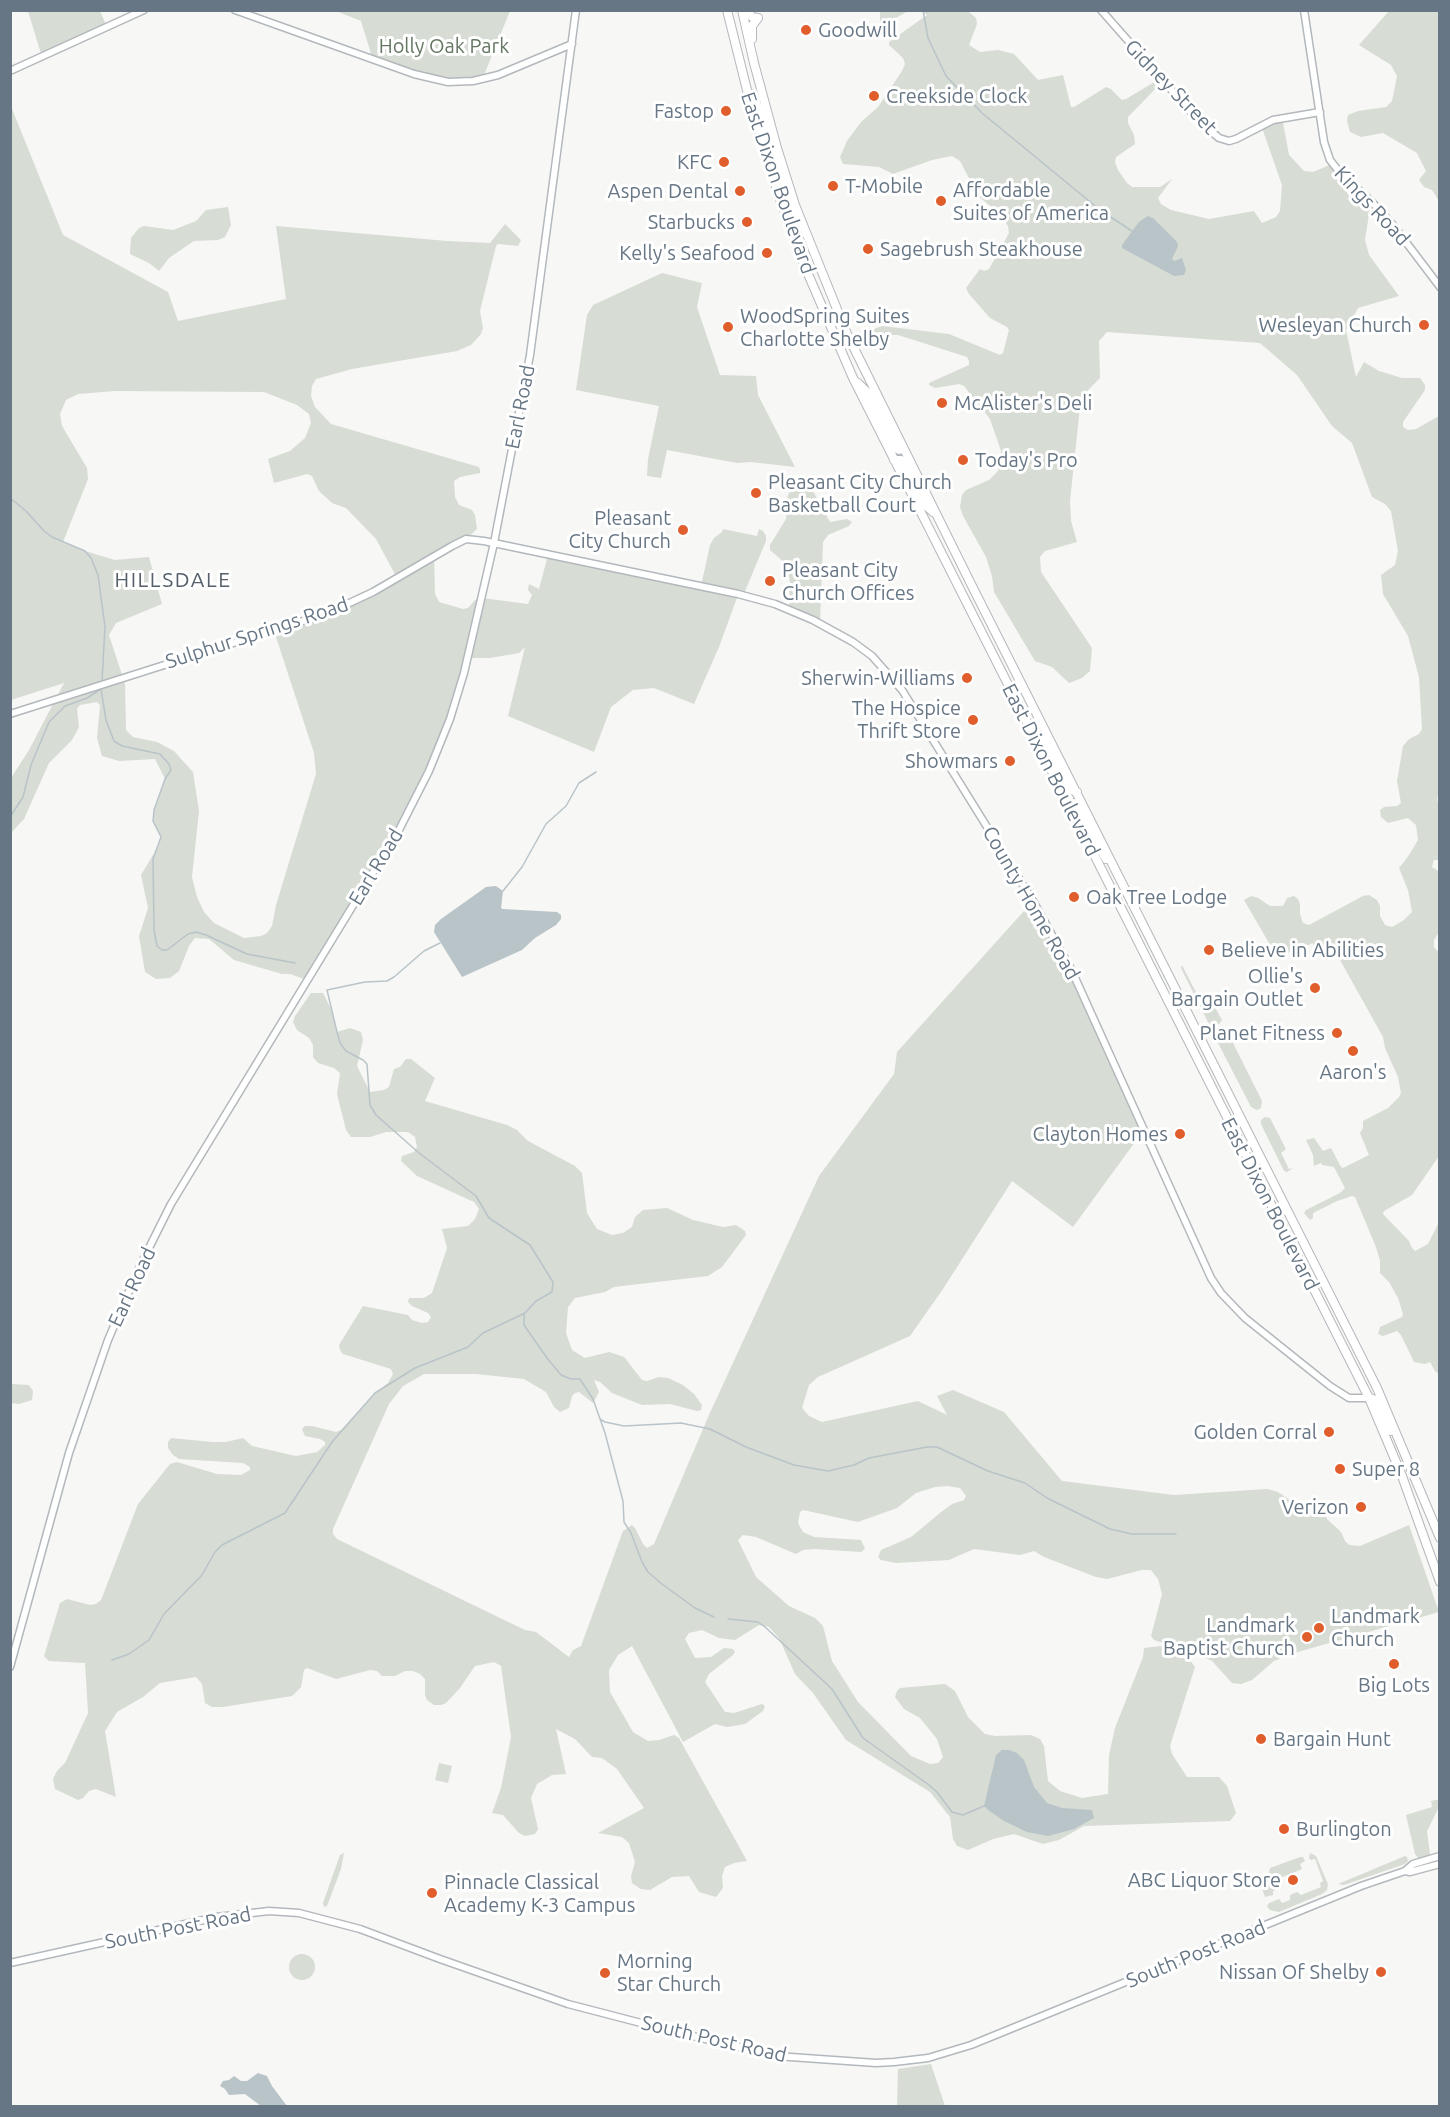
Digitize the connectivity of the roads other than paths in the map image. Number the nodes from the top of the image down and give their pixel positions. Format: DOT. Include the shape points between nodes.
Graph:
graph roads {
  1 [pos="144,10"];
  2 [pos="235,10"];
  3 [pos="576,10"];
  4 [pos="727,10"];
  5 [pos="744,10"];
  6 [pos="1101,10"];
  7 [pos="1304,10"];
  8 [pos="572,44"];
  9 [pos="754,63"];
  10 [pos="10,71"];
  11 [pos="742,74"];
  12 [pos="1320,112"];
  13 [pos="763,147"];
  14 [pos="777,148"];
  15 [pos="795,205"];
  16 [pos="1440,287"];
  17 [pos="853,378"];
  18 [pos="903,448"];
  19 [pos="894,460"];
  20 [pos="936,515"];
  21 [pos="494,543"];
  22 [pos="10,714"];
  23 [pos="1032,730"];
  24 [pos="1077,792"];
  25 [pos="1068,804"];
  26 [pos="1115,869"];
  27 [pos="1323,1308"];
  28 [pos="1377,1388"];
  29 [pos="1369,1398"];
  30 [pos="1407,1457"];
  31 [pos="1440,1539"];
  32 [pos="1440,1582"];
  33 [pos="10,1667"];
  34 [pos="1440,1856"];
  35 [pos="1440,1864"];
  36 [pos="1405,1871"];
  37 [pos="10,1962"];
  1 -- 10 [label="main road"];
  2 -- 8 [label="main road" via="414,74 448,82 498,75"];
  3 -- 8 [label="main road, Earl Road"];
  4 -- 11 [label="highway, East Dixon Boulevard"];
  5 -- 9 [label="highway, East Dixon Boulevard"];
  5 -- 9 [label="highway" via="758,18 751,31"];
  6 -- 12 [label="main road, Gidney Street" via="1193,115 1219,138 1229,141 1273,120"];
  7 -- 12 [label="main road, Kings Road"];
  8 -- 21 [label="main road, Earl Road" via="530,355"];
  9 -- 14 [label="highway, East Dixon Boulevard"];
  11 -- 13 [label="highway, East Dixon Boulevard"];
  11 -- 14 [label="highway" via="769,139"];
  12 -- 16 [label="main road, Kings Road" via="1326,152 1332,164 1393,225"];
  13 -- 15 [label="highway" via="771,153"];
  13 -- 17 [label="highway, East Dixon Boulevard" via="805,267"];
  14 -- 15 [label="highway, East Dixon Boulevard"];
  15 -- 18 [label="highway, East Dixon Boulevard" via="846,334"];
  17 -- 18 [label="highway" via="867,393 896,448"];
  17 -- 19 [label="highway, East Dixon Boulevard"];
  18 -- 20 [label="highway, East Dixon Boulevard"];
  19 -- 20 [label="highway" via="901,460 924,504"];
  19 -- 23 [label="highway, East Dixon Boulevard"];
  20 -- 24 [label="highway, East Dixon Boulevard"];
  21 -- 22 [label="main road, Sulphur Springs Road" via="461,541 327,613"];
  21 -- 29 [label="main road, County Home Road" via="775,604 838,632 872,656 907,697 1058,944 1221,1293 1245,1318 1330,1386 1349,1398"];
  21 -- 33 [label="main road, Earl Road" via="460,687 419,792 171,1204 139,1268 108,1340 69,1453"];
  23 -- 24 [label="highway" via="1048,749 1068,789"];
  23 -- 25 [label="highway, East Dixon Boulevard"];
  24 -- 26 [label="highway, East Dixon Boulevard"];
  25 -- 26 [label="highway" via="1076,805 1102,854"];
  25 -- 27 [label="highway, East Dixon Boulevard"];
  26 -- 28 [label="highway, East Dixon Boulevard"];
  27 -- 28 [label="highway" via="1330,1313 1367,1384"];
  27 -- 29 [label="highway, East Dixon Boulevard"];
  28 -- 30 [label="highway, East Dixon Boulevard"];
  29 -- 30 [label="highway" via="1376,1401"];
  29 -- 32 [label="highway, East Dixon Boulevard"];
  30 -- 31 [label="highway, East Dixon Boulevard"];
  34 -- 36 [label="main road, South Post Road" via="1413,1864"];
  35 -- 36 [label="main road, South Post Road"];
  36 -- 37 [label="main road, South Post Road" via="980,2042 928,2058 894,2062 776,2056 678,2033 559,2001 360,1929 298,1912 217,1917"];
}
